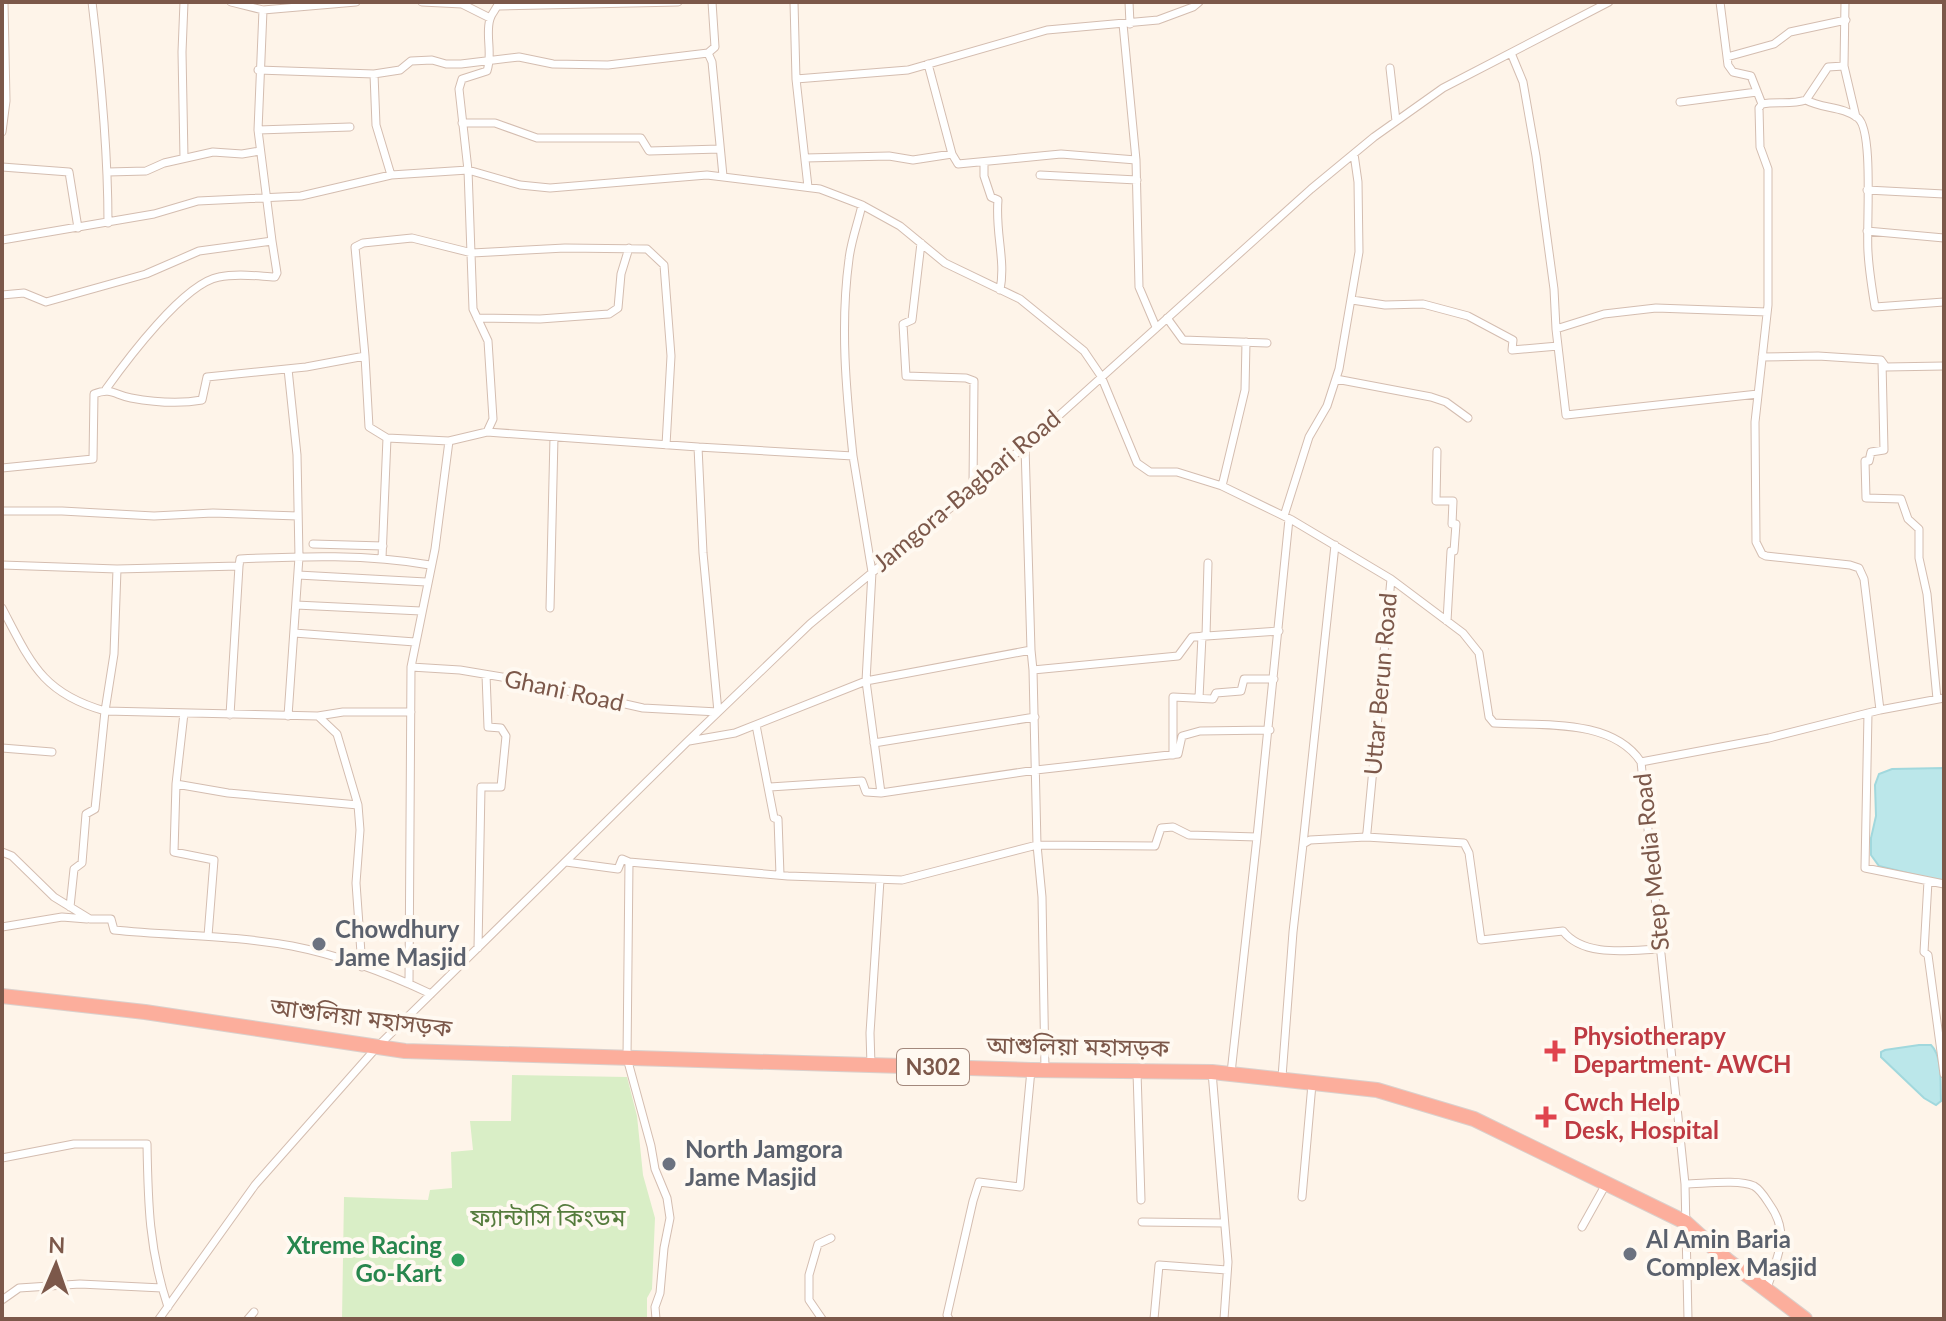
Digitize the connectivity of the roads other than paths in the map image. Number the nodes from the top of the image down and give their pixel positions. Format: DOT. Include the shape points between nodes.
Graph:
graph roads {
  1 [pos="4,2"];
  2 [pos="92,2"];
  3 [pos="184,2"];
  4 [pos="231,2"];
  5 [pos="356,2"];
  6 [pos="422,2"];
  7 [pos="678,2"];
  8 [pos="712,2"];
  9 [pos="794,2"];
  10 [pos="1129,2"];
  11 [pos="1199,2"];
  12 [pos="1609,2"];
  13 [pos="1720,2"];
  14 [pos="1845,2"];
  15 [pos="499,4"];
  16 [pos="263,10"];
  17 [pos="490,18"];
  18 [pos="1846,20"];
  19 [pos="1127,24"];
  20 [pos="708,53"];
  21 [pos="1511,53"];
  22 [pos="1727,57"];
  23 [pos="491,59"];
  24 [pos="928,64"];
  25 [pos="1844,66"];
  26 [pos="1390,68"];
  27 [pos="258,70"];
  28 [pos="374,74"];
  29 [pos="796,79"];
  30 [pos="1757,92"];
  31 [pos="1806,100"];
  32 [pos="1680,102"];
  33 [pos="1762,104"];
  34 [pos="1856,117"];
  35 [pos="1396,121"];
  36 [pos="462,123"];
  37 [pos="350,127"];
  38 [pos="258,130"];
  39 [pos="2,132"];
  40 [pos="720,149"];
  41 [pos="260,151"];
  42 [pos="952,154"];
  43 [pos="1354,154"];
  44 [pos="184,158"];
  45 [pos="805,158"];
  46 [pos="1136,160"];
  47 [pos="984,162"];
  48 [pos="2,167"];
  49 [pos="468,170"];
  50 [pos="108,172"];
  51 [pos="391,175"];
  52 [pos="1040,175"];
  53 [pos="723,176"];
  54 [pos="1137,180"];
  55 [pos="808,187"];
  56 [pos="1867,190"];
  57 [pos="1944,194"];
  58 [pos="266,197"];
  59 [pos="862,205"];
  60 [pos="108,223"];
  61 [pos="78,228"];
  62 [pos="1867,231"];
  63 [pos="1944,238"];
  64 [pos="2,240"];
  65 [pos="272,241"];
  66 [pos="921,243"];
  67 [pos="629,248"];
  68 [pos="472,253"];
  69 [pos="1000,290"];
  70 [pos="2,295"];
  71 [pos="1352,300"];
  72 [pos="1944,302"];
  73 [pos="1767,312"];
  74 [pos="477,318"];
  75 [pos="1167,318"];
  76 [pos="1156,327"];
  77 [pos="1556,329"];
  78 [pos="1246,342"];
  79 [pos="1267,343"];
  80 [pos="1558,346"];
  81 [pos="365,356"];
  82 [pos="1762,357"];
  83 [pos="1882,362"];
  84 [pos="1944,366"];
  85 [pos="288,369"];
  86 [pos="1101,376"];
  87 [pos="1336,379"];
  88 [pos="106,389"];
  89 [pos="1758,394"];
  90 [pos="1468,418"];
  91 [pos="487,432"];
  92 [pos="554,437"];
  93 [pos="387,438"];
  94 [pos="449,441"];
  95 [pos="666,445"];
  96 [pos="1025,446"];
  97 [pos="698,447"];
  98 [pos="1437,451"];
  99 [pos="853,456"];
  100 [pos="2,468"];
  101 [pos="973,486"];
  102 [pos="1222,486"];
  103 [pos="2,511"];
  104 [pos="298,516"];
  105 [pos="1286,517"];
  106 [pos="313,544"];
  107 [pos="1335,545"];
  108 [pos="383,546"];
  109 [pos="299,557"];
  110 [pos="382,558"];
  111 [pos="1208,563"];
  112 [pos="2,565"];
  113 [pos="430,565"];
  114 [pos="239,566"];
  115 [pos="117,569"];
  116 [pos="872,572"];
  117 [pos="298,575"];
  118 [pos="1391,579"];
  119 [pos="426,582"];
  120 [pos="296,605"];
  121 [pos="2,608"];
  122 [pos="550,608"];
  123 [pos="421,611"];
  124 [pos="1447,621"];
  125 [pos="1279,631"];
  126 [pos="294,633"];
  127 [pos="1204,636"];
  128 [pos="415,642"];
  129 [pos="1031,650"];
  130 [pos="411,667"];
  131 [pos="1033,670"];
  132 [pos="486,675"];
  133 [pos="1274,679"];
  134 [pos="866,681"];
  135 [pos="1199,698"];
  136 [pos="1940,698"];
  137 [pos="1880,710"];
  138 [pos="105,711"];
  139 [pos="411,712"];
  140 [pos="718,712"];
  141 [pos="184,713"];
  142 [pos="1868,713"];
  143 [pos="230,715"];
  144 [pos="288,716"];
  145 [pos="318,716"];
  146 [pos="1035,717"];
  147 [pos="756,725"];
  148 [pos="1270,730"];
  149 [pos="687,742"];
  150 [pos="874,743"];
  151 [pos="2,748"];
  152 [pos="52,752"];
  153 [pos="1173,755"];
  154 [pos="1641,762"];
  155 [pos="1036,770"];
  156 [pos="176,784"];
  157 [pos="770,787"];
  158 [pos="881,793"];
  159 [pos="358,805"];
  160 [pos="1257,837"];
  161 [pos="1366,837"];
  162 [pos="1303,844"];
  163 [pos="1037,845"];
  164 [pos="2,852"];
  165 [pos="566,862"];
  166 [pos="629,862"];
  167 [pos="780,875"];
  168 [pos="880,880"];
  169 [pos="1928,881"];
  170 [pos="1944,884"];
  171 [pos="70,907"];
  172 [pos="90,919"];
  173 [pos="2,927"];
  174 [pos="208,936"];
  175 [pos="478,948"];
  176 [pos="1661,949"];
  177 [pos="362,967"];
  178 [pos="409,984"];
  179 [pos="431,994"];
  180 [pos="2,996"];
  181 [pos="377,1047"];
  182 [pos="627,1058"];
  183 [pos="871,1065"];
  184 [pos="1038,1070"];
  185 [pos="1137,1070"];
  186 [pos="1212,1072"];
  187 [pos="1231,1073"];
  188 [pos="1944,1074"];
  189 [pos="1282,1077"];
  190 [pos="1312,1081"];
  191 [pos="2,1158"];
  192 [pos="1606,1184"];
  193 [pos="1685,1184"];
  194 [pos="1302,1197"];
  195 [pos="1141,1200"];
  196 [pos="1142,1222"];
  197 [pos="1685,1222"];
  198 [pos="1224,1223"];
  199 [pos="1582,1227"];
  200 [pos="831,1238"];
  201 [pos="1227,1270"];
  202 [pos="162,1288"];
  203 [pos="1767,1288"];
  204 [pos="2,1300"];
  205 [pos="168,1307"];
  206 [pos="254,1312"];
  207 [pos="159,1319"];
  208 [pos="248,1319"];
  209 [pos="656,1319"];
  210 [pos="822,1319"];
  211 [pos="949,1319"];
  212 [pos="1154,1319"];
  213 [pos="1224,1319"];
  214 [pos="1688,1319"];
  215 [pos="1805,1319"];
  1 -- 39 [label="street"];
  2 -- 50 [label="street"];
  3 -- 44 [label="street"];
  4 -- 16 [label="street"];
  5 -- 16 [label="street"];
  6 -- 17 [label="street" via="462,4"];
  7 -- 15 [label="street"];
  8 -- 20 [label="street" via="715,47"];
  9 -- 29 [label="street"];
  10 -- 19 [label="street"];
  11 -- 19 [label="street" via="1158,20"];
  12 -- 21 [label="street, Jamgora-Bagbari Road"];
  13 -- 22 [label="street"];
  14 -- 18 [label="street"];
  15 -- 17 [label="street"];
  16 -- 27 [label="street"];
  17 -- 23 [label="street"];
  18 -- 22 [label="street" via="1790,32 1774,44"];
  18 -- 25 [label="street"];
  19 -- 24 [label="street" via="1047,30"];
  19 -- 46 [label="street"];
  20 -- 23 [label="street" via="608,65"];
  20 -- 40 [label="street"];
  21 -- 35 [label="street, Jamgora-Bagbari Road" via="1443,88"];
  21 -- 77 [label="street" via="1523,82 1536,156"];
  22 -- 30 [label="street" via="1733,72 1751,76"];
  23 -- 28 [label="street" via="461,64 411,61 400,70"];
  23 -- 36 [label="street" via="487,71 462,79"];
  24 -- 29 [label="street" via="888,73"];
  24 -- 42 [label="street"];
  25 -- 31 [label="street" via="1828,67"];
  25 -- 34 [label="street"];
  26 -- 35 [label="street"];
  27 -- 28 [label="street"];
  27 -- 38 [label="street"];
  28 -- 51 [label="street" via="376,125"];
  29 -- 45 [label="street"];
  30 -- 32 [label="street"];
  30 -- 33 [label="street"];
  31 -- 33 [label="street"];
  31 -- 34 [label="street"];
  33 -- 73 [label="street" via="1760,147 1768,169"];
  34 -- 56 [label="street" via="1865,126"];
  35 -- 43 [label="street, Jamgora-Bagbari Road"];
  36 -- 40 [label="street" via="495,123 537,138 641,138 649,151"];
  36 -- 49 [label="street"];
  37 -- 38 [label="street"];
  38 -- 41 [label="street"];
  40 -- 53 [label="street"];
  41 -- 44 [label="street"];
  41 -- 58 [label="street"];
  42 -- 45 [label="street" via="913,160"];
  42 -- 47 [label="street" via="958,164"];
  43 -- 71 [label="street" via="1359,252"];
  43 -- 75 [label="street, Jamgora-Bagbari Road"];
  44 -- 50 [label="street" via="146,171"];
  45 -- 55 [label="street"];
  46 -- 47 [label="street" via="1061,154"];
  46 -- 54 [label="street"];
  47 -- 69 [label="street" via="991,197 998,200 1004,270"];
  48 -- 61 [label="street" via="69,172"];
  49 -- 51 [label="street"];
  49 -- 53 [label="street" via="550,188"];
  49 -- 68 [label="street"];
  50 -- 60 [label="street"];
  51 -- 58 [label="street" via="301,196"];
  52 -- 54 [label="street"];
  53 -- 55 [label="street"];
  54 -- 76 [label="street" via="1139,287"];
  55 -- 59 [label="street"];
  56 -- 57 [label="street"];
  56 -- 62 [label="street"];
  58 -- 60 [label="street" via="198,201"];
  58 -- 65 [label="street"];
  59 -- 66 [label="street"];
  59 -- 99 [label="street" via="849,255 844,308"];
  60 -- 61 [label="street"];
  61 -- 64 [label="street"];
  62 -- 63 [label="street"];
  62 -- 72 [label="street" via="1875,307"];
  65 -- 70 [label="street" via="199,251 146,274 46,302 24,293"];
  65 -- 88 [label="street" via="275,277 216,277 194,290 143,338"];
  66 -- 69 [label="street" via="945,263"];
  66 -- 101 [label="street" via="912,320 903,324 906,376 974,381"];
  67 -- 68 [label="street"];
  67 -- 74 [label="street" via="621,299 609,314"];
  67 -- 95 [label="street" via="647,249 664,265 671,356"];
  68 -- 74 [label="street"];
  68 -- 81 [label="street" via="412,238 355,247"];
  69 -- 86 [label="street" via="1020,299 1084,351"];
  71 -- 80 [label="street" via="1423,304 1468,316 1513,340 1512,350"];
  71 -- 87 [label="street"];
  73 -- 77 [label="street" via="1656,308 1604,314"];
  73 -- 82 [label="street"];
  74 -- 91 [label="street" via="488,341 493,419"];
  75 -- 76 [label="street, Jamgora-Bagbari Road"];
  75 -- 78 [label="street" via="1183,340"];
  76 -- 86 [label="street, Jamgora-Bagbari Road"];
  77 -- 80 [label="street"];
  78 -- 79 [label="street"];
  78 -- 102 [label="street" via="1245,390"];
  80 -- 89 [label="street" via="1566,415"];
  81 -- 85 [label="street"];
  81 -- 93 [label="street" via="369,427"];
  82 -- 83 [label="street"];
  82 -- 89 [label="street"];
  83 -- 84 [label="street" via="1886,367"];
  83 -- 136 [label="street" via="1884,450 1871,452 1865,461 1866,498 1901,499 1908,519 1919,529"];
  85 -- 88 [label="street" via="207,377 202,400 192,402 131,398"];
  85 -- 104 [label="street"];
  86 -- 96 [label="street, Jamgora-Bagbari Road"];
  86 -- 102 [label="street" via="1137,463 1150,472 1177,472"];
  87 -- 90 [label="street" via="1431,397"];
  87 -- 105 [label="street" via="1309,437"];
  88 -- 100 [label="street" via="94,394 93,459"];
  89 -- 137 [label="street" via="1756,542 1766,556 1859,568"];
  91 -- 92 [label="street"];
  91 -- 94 [label="street"];
  92 -- 95 [label="street"];
  92 -- 122 [label="street"];
  93 -- 94 [label="street"];
  93 -- 108 [label="street"];
  94 -- 113 [label="street"];
  95 -- 97 [label="street"];
  96 -- 101 [label="street, Jamgora-Bagbari Road"];
  96 -- 129 [label="street"];
  97 -- 99 [label="street"];
  97 -- 140 [label="street"];
  98 -- 124 [label="street" via="1436,501 1453,501 1456,524"];
  99 -- 116 [label="street"];
  101 -- 116 [label="street, Jamgora-Bagbari Road"];
  102 -- 105 [label="street"];
  103 -- 104 [label="street"];
  104 -- 109 [label="street"];
  105 -- 107 [label="street"];
  105 -- 125 [label="street"];
  106 -- 108 [label="street"];
  107 -- 118 [label="street"];
  107 -- 162 [label="street"];
  108 -- 110 [label="street"];
  109 -- 110 [label="street"];
  109 -- 114 [label="street" via="240,559"];
  109 -- 117 [label="street"];
  110 -- 113 [label="street"];
  111 -- 127 [label="street"];
  112 -- 115 [label="street"];
  113 -- 119 [label="street"];
  114 -- 115 [label="street"];
  114 -- 143 [label="street"];
  115 -- 138 [label="street" via="114,654"];
  116 -- 134 [label="street"];
  116 -- 140 [label="street, Jamgora-Bagbari Road"];
  117 -- 119 [label="street"];
  117 -- 120 [label="street"];
  118 -- 124 [label="street, Uttar Berun Road"];
  118 -- 161 [label="street, Uttar Berun Road"];
  119 -- 123 [label="street"];
  120 -- 123 [label="street"];
  120 -- 126 [label="street"];
  121 -- 138 [label="street" via="28,658 56,690 76,703"];
  123 -- 128 [label="street"];
  124 -- 154 [label="street, Uttar Berun Road" via="1479,653 1494,723 1594,731 1632,749"];
  125 -- 127 [label="street"];
  125 -- 133 [label="street"];
  126 -- 128 [label="street"];
  126 -- 144 [label="street"];
  127 -- 131 [label="street" via="1192,637 1178,656"];
  127 -- 135 [label="street"];
  128 -- 130 [label="street"];
  129 -- 131 [label="street"];
  129 -- 134 [label="street"];
  130 -- 132 [label="street, Ghani Road"];
  130 -- 139 [label="street"];
  131 -- 146 [label="street"];
  132 -- 140 [label="street, Ghani Road" via="643,708"];
  132 -- 175 [label="street" via="488,727 501,728 506,736 501,787 481,787"];
  133 -- 135 [label="street" via="1244,679 1241,691"];
  133 -- 148 [label="street"];
  134 -- 147 [label="street"];
  134 -- 150 [label="street"];
  135 -- 153 [label="street" via="1173,697"];
  136 -- 137 [label="street, Step Media Road"];
  137 -- 142 [label="street, Step Media Road"];
  138 -- 141 [label="street"];
  138 -- 171 [label="street" via="95,809 86,814 82,863 74,869"];
  139 -- 145 [label="street"];
  139 -- 178 [label="street"];
  140 -- 149 [label="street, Jamgora-Bagbari Road"];
  141 -- 143 [label="street"];
  141 -- 156 [label="street"];
  142 -- 154 [label="street, Step Media Road"];
  142 -- 169 [label="street" via="1865,868"];
  143 -- 144 [label="street"];
  144 -- 145 [label="street"];
  145 -- 159 [label="street" via="337,734"];
  146 -- 150 [label="street"];
  146 -- 155 [label="street"];
  147 -- 149 [label="street"];
  147 -- 157 [label="street"];
  148 -- 153 [label="street" via="1191,733 1182,736 1178,754"];
  148 -- 160 [label="street"];
  149 -- 165 [label="street, Jamgora-Bagbari Road"];
  150 -- 158 [label="street"];
  151 -- 152 [label="street"];
  153 -- 155 [label="street"];
  154 -- 176 [label="street, Step Media Road"];
  155 -- 158 [label="street"];
  155 -- 163 [label="street"];
  156 -- 159 [label="street"];
  156 -- 174 [label="street" via="174,852 214,860"];
  157 -- 158 [label="street" via="862,781 866,792"];
  157 -- 167 [label="street" via="778,819"];
  159 -- 177 [label="street"];
  160 -- 163 [label="street" via="1189,835 1173,827 1161,828 1155,846"];
  160 -- 187 [label="street"];
  161 -- 162 [label="street"];
  161 -- 176 [label="street" via="1464,843 1481,940 1563,931 1572,942 1601,950"];
  162 -- 189 [label="street"];
  163 -- 168 [label="street" via="902,880"];
  163 -- 184 [label="street" via="1042,897"];
  164 -- 171 [label="street"];
  165 -- 166 [label="street" via="618,869 622,859"];
  165 -- 175 [label="street, Jamgora-Bagbari Road"];
  166 -- 167 [label="street"];
  166 -- 182 [label="street"];
  167 -- 168 [label="street"];
  168 -- 183 [label="street"];
  169 -- 170 [label="street"];
  169 -- 188 [label="street" via="1924,952"];
  171 -- 172 [label="street"];
  172 -- 173 [label="street" via="62,917"];
  172 -- 174 [label="street" via="111,919 114,930"];
  174 -- 177 [label="street" via="293,946"];
  175 -- 179 [label="street, Jamgora-Bagbari Road"];
  176 -- 193 [label="street, Step Media Road"];
  177 -- 178 [label="street"];
  178 -- 179 [label="street"];
  179 -- 181 [label="street, Jamgora-Bagbari Road"];
  180 -- 181 [label="highway, আশুলিয়া মহাসড়ক / N302"];
  181 -- 182 [label="highway, আশুলিয়া মহাসড়ক / N302"];
  181 -- 205 [label="street, Jamgora-Bagbari Road" via="255,1185"];
  182 -- 183 [label="highway, আশুলিয়া মহাসড়ক / N302"];
  182 -- 209 [label="street" via="670,1218"];
  183 -- 184 [label="highway, আশুলিয়া মহাসড়ক / N302"];
  184 -- 185 [label="highway, আশুলিয়া মহাসড়ক / N302"];
  184 -- 211 [label="street" via="1020,1187 979,1182"];
  185 -- 186 [label="highway, আশুলিয়া মহাসড়ক / N302"];
  185 -- 195 [label="street"];
  186 -- 187 [label="highway, আশুলিয়া মহাসড়ক / N302"];
  186 -- 198 [label="street"];
  187 -- 189 [label="highway, আশুলিয়া মহাসড়ক / N302"];
  189 -- 190 [label="highway, আশুলিয়া মহাসড়ক / N302"];
  190 -- 192 [label="highway, আশুলিয়া মহাসড়ক / N302" via="1377,1090 1474,1119"];
  190 -- 194 [label="street"];
  191 -- 202 [label="street" via="74,1144 147,1144 153,1257"];
  192 -- 197 [label="highway, আশুলিয়া মহাসড়ক / N302"];
  192 -- 199 [label="street"];
  193 -- 197 [label="street, Step Media Road"];
  193 -- 203 [label="street" via="1758,1189 1782,1230"];
  196 -- 198 [label="street"];
  197 -- 203 [label="highway, আশুলিয়া মহাসড়ক / N302"];
  197 -- 214 [label="street, Step Media Road"];
  198 -- 201 [label="street"];
  200 -- 210 [label="street" via="818,1244 809,1275 809,1300"];
  201 -- 212 [label="street" via="1159,1265"];
  201 -- 213 [label="street"];
  202 -- 204 [label="street" via="19,1288"];
  202 -- 205 [label="street"];
  203 -- 215 [label="highway, আশুলিয়া মহাসড়ক / N302"];
  205 -- 207 [label="street, Jamgora-Bagbari Road"];
  206 -- 208 [label="street"];
}
